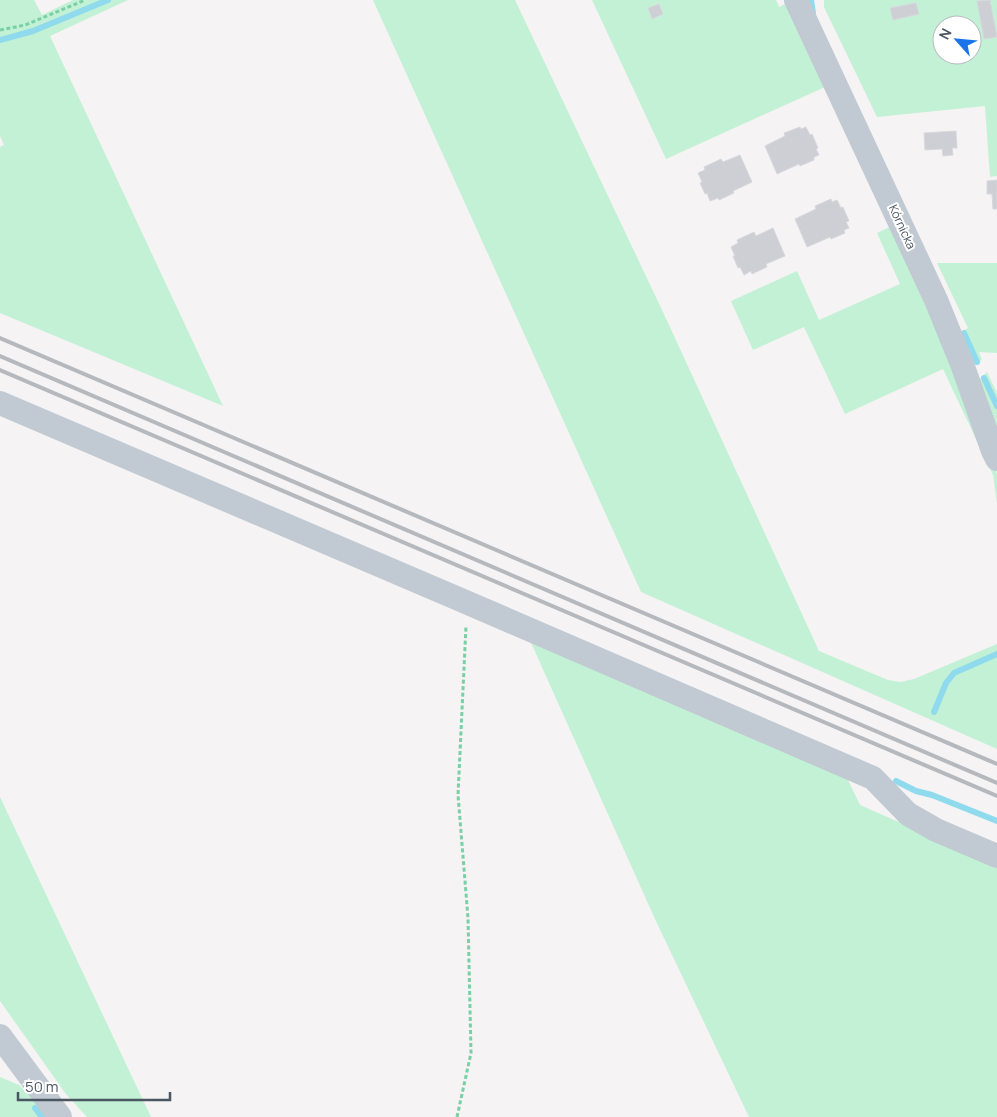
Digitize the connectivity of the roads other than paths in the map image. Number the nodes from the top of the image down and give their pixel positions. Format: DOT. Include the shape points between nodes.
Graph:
graph roads {
  1 [pos="796,0"];
  2 [pos="0,403"];
  3 [pos="997,458"];
  4 [pos="997,856"];
  5 [pos="0,1038"];
  6 [pos="60,1117"];
  1 -- 3 [label="street, Kórnicka" via="936,300"];
  2 -- 4 [label="street" via="874,778 908,814 936,830"];
  5 -- 6 [label="street"];
}
